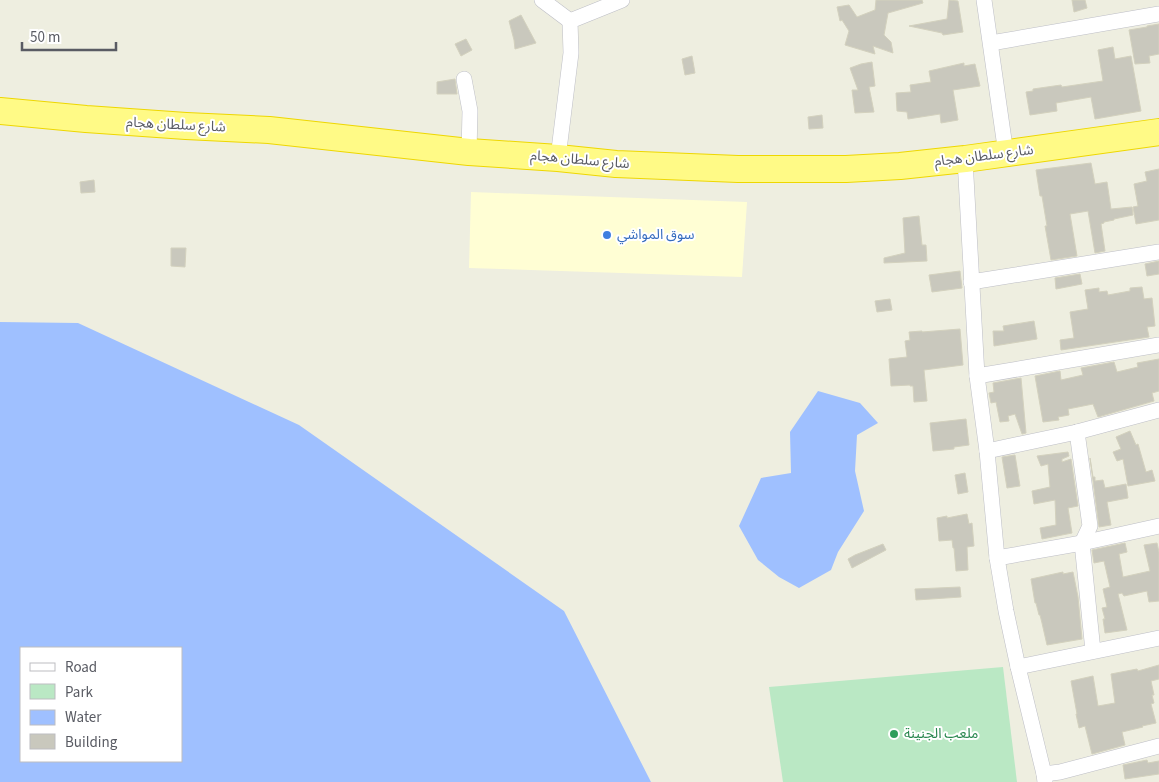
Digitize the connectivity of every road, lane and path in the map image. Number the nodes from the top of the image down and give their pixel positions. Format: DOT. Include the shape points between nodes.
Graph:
graph roads {
  1 [pos="542,0"];
  2 [pos="984,0"];
  3 [pos="618,1"];
  4 [pos="1159,14"];
  5 [pos="570,21"];
  6 [pos="991,43"];
  7 [pos="464,79"];
  8 [pos="0,111"];
  9 [pos="1159,132"];
  10 [pos="469,152"];
  11 [pos="1006,154"];
  12 [pos="558,158"];
  13 [pos="964,159"];
  14 [pos="1159,252"];
  15 [pos="971,282"];
  16 [pos="1159,345"];
  17 [pos="977,376"];
  18 [pos="1159,410"];
  19 [pos="1076,432"];
  20 [pos="987,451"];
  21 [pos="1159,526"];
  22 [pos="1082,543"];
  23 [pos="997,558"];
  24 [pos="1159,638"];
  25 [pos="1093,652"];
  26 [pos="1018,667"];
  27 [pos="1159,746"];
  28 [pos="1044,778"];
  1 -- 5 [label="street"];
  2 -- 6 [label="street"];
  3 -- 5 [label="street"];
  4 -- 6 [label="street"];
  5 -- 12 [label="street" via="571,54"];
  6 -- 11 [label="street"];
  7 -- 10 [label="street" via="470,110"];
  8 -- 10 [label="highway, شارع سلطان هجام" via="269,130"];
  9 -- 11 [label="highway, شارع سلطان هجام"];
  10 -- 12 [label="highway, شارع سلطان هجام"];
  11 -- 13 [label="highway, شارع سلطان هجام"];
  12 -- 13 [label="highway, شارع سلطان هجام" via="738,169 846,169"];
  13 -- 15 [label="street"];
  14 -- 15 [label="street"];
  15 -- 17 [label="street"];
  16 -- 17 [label="street"];
  17 -- 20 [label="street"];
  18 -- 19 [label="street"];
  19 -- 20 [label="street"];
  19 -- 22 [label="street" via="1090,526"];
  20 -- 23 [label="street"];
  21 -- 22 [label="street"];
  22 -- 23 [label="street"];
  22 -- 25 [label="street"];
  23 -- 26 [label="street"];
  24 -- 25 [label="street"];
  25 -- 26 [label="street"];
  26 -- 28 [label="street"];
  27 -- 28 [label="street"];
}
